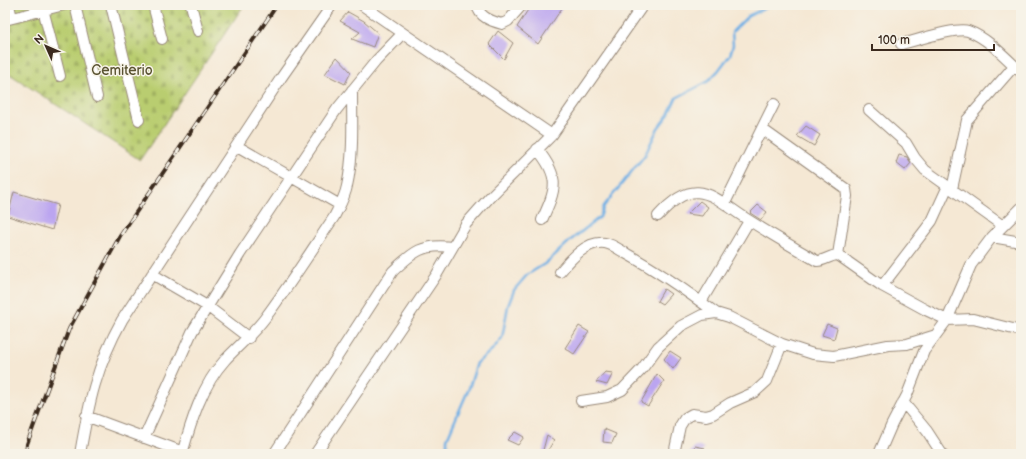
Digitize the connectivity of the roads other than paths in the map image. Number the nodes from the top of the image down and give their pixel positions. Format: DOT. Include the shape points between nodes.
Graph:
graph roads {
  1 [pos="9,5"];
  2 [pos="64,5"];
  3 [pos="75,5"];
  4 [pos="111,5"];
  5 [pos="153,5"];
  6 [pos="191,5"];
  7 [pos="332,5"];
  8 [pos="362,5"];
  9 [pos="477,5"];
  10 [pos="522,5"];
  11 [pos="643,5"];
  12 [pos="43,8"];
  13 [pos="9,19"];
  14 [pos="198,31"];
  15 [pos="403,33"];
  16 [pos="162,39"];
  17 [pos="901,44"];
  18 [pos="1017,69"];
  19 [pos="60,76"];
  20 [pos="352,90"];
  21 [pos="97,97"];
  22 [pos="774,104"];
  23 [pos="869,110"];
  24 [pos="139,120"];
  25 [pos="762,129"];
  26 [pos="552,135"];
  27 [pos="237,146"];
  28 [pos="537,149"];
  29 [pos="291,178"];
  30 [pos="950,187"];
  31 [pos="725,202"];
  32 [pos="340,205"];
  33 [pos="1021,208"];
  34 [pos="658,216"];
  35 [pos="542,220"];
  36 [pos="749,221"];
  37 [pos="1003,226"];
  38 [pos="992,237"];
  39 [pos="1021,242"];
  40 [pos="452,247"];
  41 [pos="838,255"];
  42 [pos="560,272"];
  43 [pos="152,274"];
  44 [pos="882,286"];
  45 [pos="701,302"];
  46 [pos="207,306"];
  47 [pos="716,313"];
  48 [pos="947,320"];
  49 [pos="1021,331"];
  50 [pos="936,335"];
  51 [pos="249,338"];
  52 [pos="782,344"];
  53 [pos="581,401"];
  54 [pos="903,402"];
  55 [pos="86,416"];
  56 [pos="144,438"];
  57 [pos="675,449"];
  58 [pos="183,453"];
  59 [pos="80,454"];
  60 [pos="274,454"];
  61 [pos="316,454"];
  62 [pos="879,454"];
  63 [pos="942,454"];
  1 -- 13 [label="street"];
  2 -- 12 [label="street"];
  3 -- 21 [label="street"];
  4 -- 24 [label="street"];
  5 -- 16 [label="street"];
  6 -- 14 [label="street"];
  7 -- 27 [label="street"];
  8 -- 15 [label="street"];
  9 -- 10 [label="street" via="483,16 502,24"];
  11 -- 26 [label="street"];
  12 -- 13 [label="street"];
  12 -- 19 [label="street"];
  15 -- 20 [label="street"];
  15 -- 26 [label="street"];
  17 -- 18 [label="street" via="966,30 980,38"];
  18 -- 30 [label="street" via="967,120"];
  20 -- 29 [label="street"];
  20 -- 32 [label="street" via="352,149 347,187"];
  22 -- 25 [label="street"];
  23 -- 30 [label="street" via="906,143 914,158 925,170"];
  25 -- 31 [label="street"];
  25 -- 41 [label="street" via="846,190"];
  26 -- 28 [label="street"];
  27 -- 29 [label="street"];
  27 -- 43 [label="street"];
  28 -- 35 [label="street" via="546,160 553,176 554,194"];
  28 -- 40 [label="street" via="466,224"];
  29 -- 32 [label="street"];
  29 -- 46 [label="street"];
  30 -- 37 [label="street"];
  30 -- 44 [label="street" via="932,221"];
  31 -- 34 [label="street" via="707,194 689,193 678,197"];
  31 -- 36 [label="street"];
  32 -- 51 [label="street"];
  33 -- 37 [label="street"];
  36 -- 41 [label="street" via="817,261"];
  36 -- 45 [label="street"];
  37 -- 38 [label="street"];
  38 -- 39 [label="street"];
  38 -- 48 [label="street" via="972,265"];
  40 -- 60 [label="street" via="425,247 411,254 393,271"];
  40 -- 61 [label="street" via="437,274"];
  41 -- 44 [label="street"];
  42 -- 45 [label="street" via="583,250 594,244 604,243 638,260"];
  43 -- 46 [label="street"];
  43 -- 55 [label="street" via="107,348 93,386"];
  44 -- 48 [label="street"];
  45 -- 47 [label="street"];
  46 -- 51 [label="street"];
  46 -- 56 [label="street" via="192,332"];
  47 -- 52 [label="street"];
  47 -- 53 [label="street" via="702,315 681,326 658,347 622,390 607,397"];
  48 -- 49 [label="street" via="973,319"];
  48 -- 50 [label="street"];
  50 -- 52 [label="street" via="907,344 888,345 834,356 813,354"];
  50 -- 54 [label="street" via="924,351"];
  51 -- 58 [label="street" via="225,361 208,384"];
  52 -- 57 [label="street" via="767,381 755,392 713,414 692,414 685,418 680,426"];
  54 -- 62 [label="street"];
  54 -- 63 [label="street"];
  55 -- 56 [label="street"];
  55 -- 59 [label="street"];
  56 -- 58 [label="street"];
}
